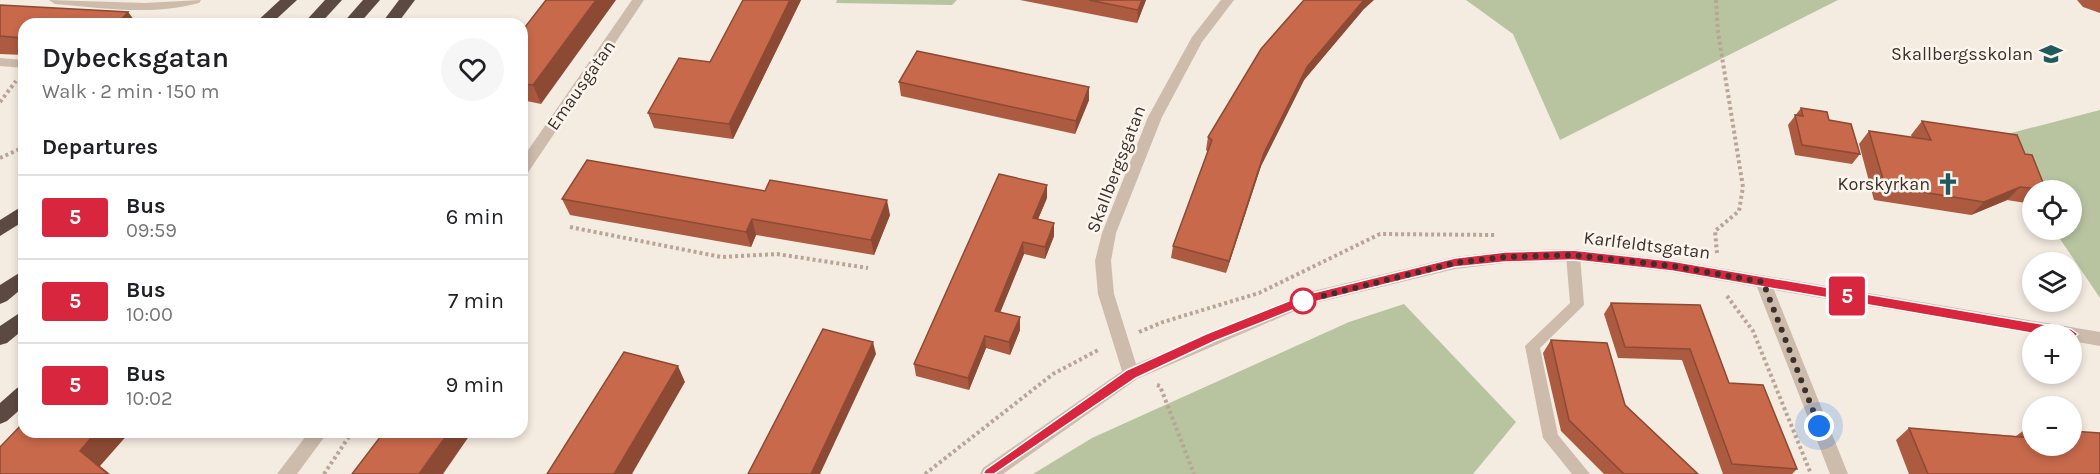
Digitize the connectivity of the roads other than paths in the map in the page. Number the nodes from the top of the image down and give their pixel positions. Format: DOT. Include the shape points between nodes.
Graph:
graph roads {
  1 [pos="56,0"];
  2 [pos="195,0"];
  3 [pos="289,0"];
  4 [pos="334,0"];
  5 [pos="372,0"];
  6 [pos="407,0"];
  7 [pos="639,0"];
  8 [pos="1228,0"];
  9 [pos="269,18"];
  10 [pos="317,18"];
  11 [pos="356,18"];
  12 [pos="394,18"];
  13 [pos="0,62"];
  14 [pos="18,64"];
  15 [pos="528,161"];
  16 [pos="18,216"];
  17 [pos="0,229"];
  18 [pos="1573,255"];
  19 [pos="18,282"];
  20 [pos="1763,282"];
  21 [pos="0,296"];
  22 [pos="18,323"];
  23 [pos="0,337"];
  24 [pos="2100,339"];
  25 [pos="1131,374"];
  26 [pos="18,399"];
  27 [pos="0,415"];
  28 [pos="314,438"];
  29 [pos="286,474"];
  30 [pos="989,474"];
  31 [pos="1582,474"];
  32 [pos="1839,474"];
  1 -- 2 [label="lane" via="158,6"];
  3 -- 9 [label="highway"];
  4 -- 10 [label="highway"];
  5 -- 11 [label="highway"];
  6 -- 12 [label="highway"];
  7 -- 15 [label="street, Emausgatan"];
  8 -- 25 [label="street, Skallbergsgatan" via="1197,40 1155,117 1110,232 1103,261 1106,294"];
  13 -- 14 [label="lane"];
  16 -- 17 [label="highway"];
  18 -- 20 [label="street, Karlfeldtsgatan" via="1672,266"];
  18 -- 25 [label="street, Karlfeldtsgatan" via="1455,263 1309,298"];
  18 -- 31 [label="lane" via="1577,305 1532,346 1551,438"];
  19 -- 21 [label="highway"];
  20 -- 24 [label="street, Karlfeldtsgatan"];
  20 -- 32 [label="street"];
  22 -- 23 [label="highway"];
  25 -- 30 [label="street"];
  26 -- 27 [label="highway"];
  28 -- 29 [label="street"];
}
